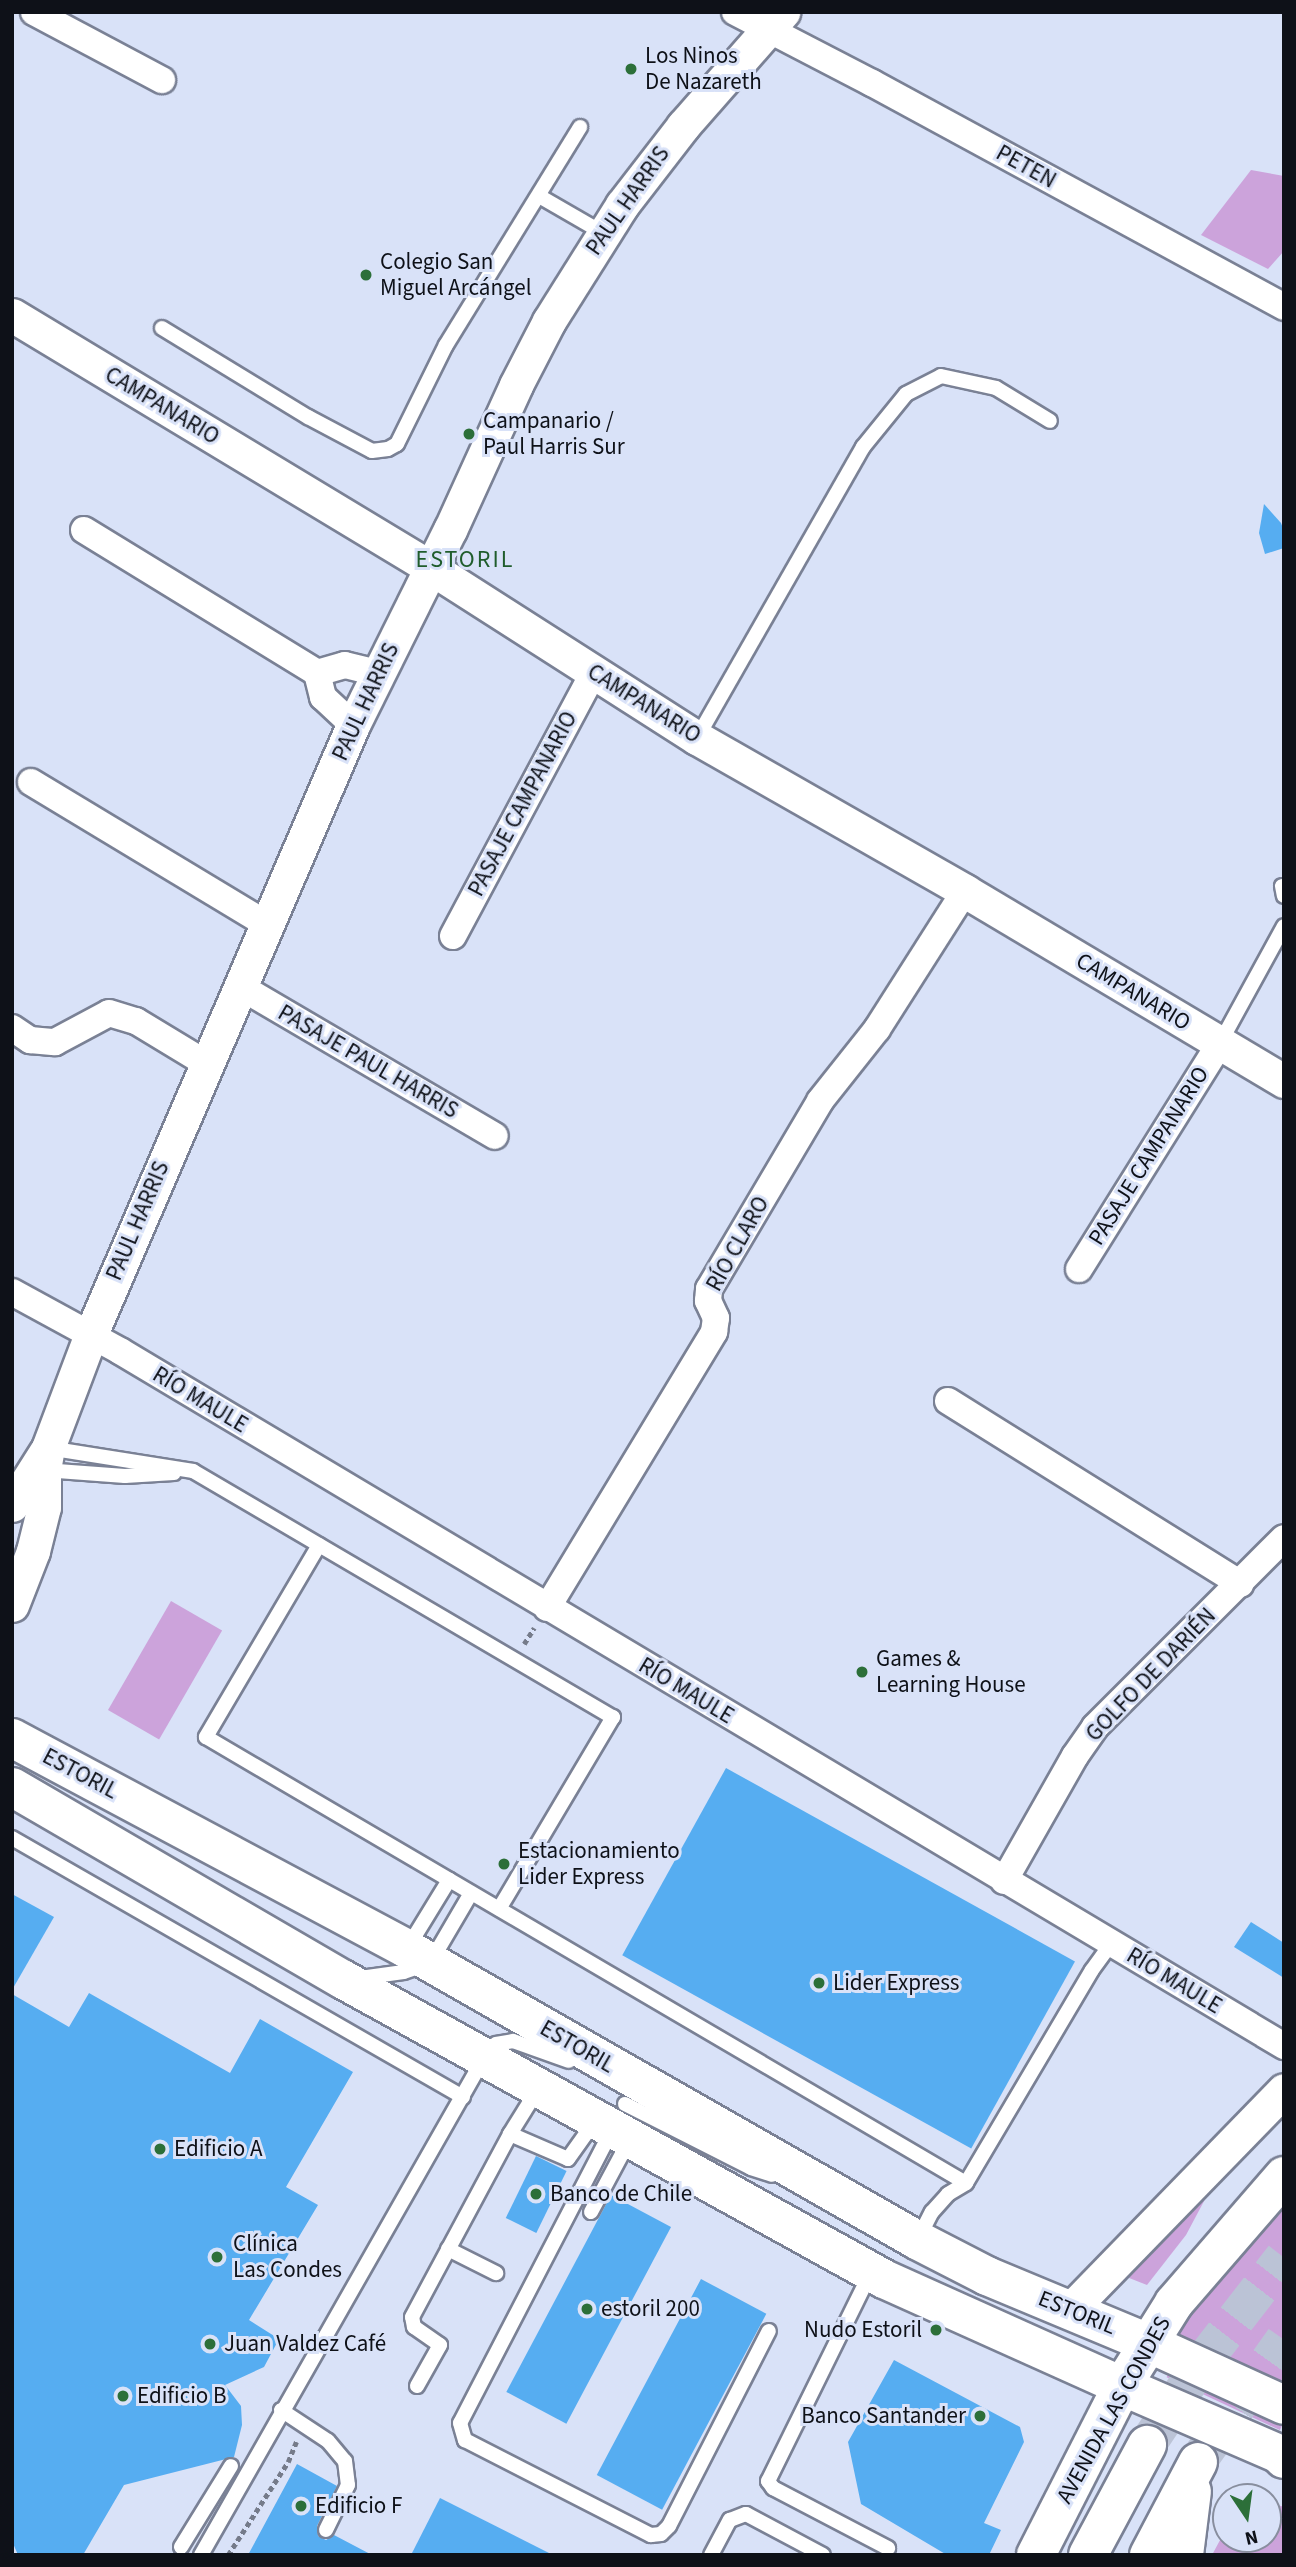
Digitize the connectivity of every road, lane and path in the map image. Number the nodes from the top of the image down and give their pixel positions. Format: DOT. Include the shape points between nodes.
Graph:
graph roads {
  1 [pos="34,12"];
  2 [pos="735,12"];
  3 [pos="775,20"];
  4 [pos="162,80"];
  5 [pos="580,127"];
  6 [pos="539,197"];
  7 [pos="603,233"];
  8 [pos="1280,299"];
  9 [pos="12,315"];
  10 [pos="162,328"];
  11 [pos="1050,421"];
  12 [pos="84,530"];
  13 [pos="431,568"];
  14 [pos="594,672"];
  15 [pos="317,673"];
  16 [pos="377,673"];
  17 [pos="353,725"];
  18 [pos="697,738"];
  19 [pos="31,782"];
  20 [pos="965,891"];
  21 [pos="268,925"];
  22 [pos="1284,926"];
  23 [pos="453,936"];
  24 [pos="241,987"];
  25 [pos="12,1028"];
  26 [pos="1220,1044"];
  27 [pos="207,1064"];
  28 [pos="1284,1081"];
  29 [pos="495,1136"];
  30 [pos="1079,1269"];
  31 [pos="12,1292"];
  32 [pos="91,1334"];
  33 [pos="948,1401"];
  34 [pos="193,1471"];
  35 [pos="29,1475"];
  36 [pos="1284,1538"];
  37 [pos="319,1545"];
  38 [pos="1241,1584"];
  39 [pos="12,1605"];
  40 [pos="547,1608"];
  41 [pos="514,1659"];
  42 [pos="12,1738"];
  43 [pos="12,1787"];
  44 [pos="12,1838"];
  45 [pos="449,1880"];
  46 [pos="1004,1881"];
  47 [pos="471,1893"];
  48 [pos="499,1909"];
  49 [pos="1111,1944"];
  50 [pos="418,1956"];
  51 [pos="344,1980"];
  52 [pos="1284,2046"];
  53 [pos="485,2056"];
  54 [pos="538,2088"];
  55 [pos="1284,2090"];
  56 [pos="463,2097"];
  57 [pos="623,2116"];
  58 [pos="510,2134"];
  59 [pos="1284,2176"];
  60 [pos="966,2183"];
  61 [pos="591,2212"];
  62 [pos="917,2240"];
  63 [pos="448,2249"];
  64 [pos="872,2272"];
  65 [pos="496,2273"];
  66 [pos="1071,2309"];
  67 [pos="769,2331"];
  68 [pos="1148,2343"];
  69 [pos="417,2386"];
  70 [pos="1122,2386"];
  71 [pos="1284,2405"];
  72 [pos="281,2410"];
  73 [pos="1147,2445"];
  74 [pos="1282,2456"];
  75 [pos="231,2466"];
  76 [pos="326,2530"];
  77 [pos="181,2547"];
  78 [pos="888,2549"];
  79 [pos="201,2555"];
  80 [pos="711,2555"];
  81 [pos="823,2555"];
  82 [pos="1036,2555"];
  83 [pos="1088,2555"];
  84 [pos="1149,2555"];
  85 [pos="1184,2555"];
  1 -- 4 [label="street"];
  2 -- 3 [label="street, PETEN"];
  3 -- 7 [label="street, PAUL HARRIS" via="662,151"];
  3 -- 8 [label="street, PETEN"];
  5 -- 6 [label="lane"];
  6 -- 7 [label="lane"];
  6 -- 10 [label="lane" via="446,345 397,444 388,449 372,451 308,417"];
  7 -- 13 [label="street, PAUL HARRIS" via="532,353"];
  9 -- 13 [label="street, CAMPANARIO"];
  11 -- 18 [label="lane" via="996,388 941,376 906,394 863,447"];
  12 -- 15 [label="street"];
  13 -- 14 [label="street, CAMPANARIO"];
  13 -- 16 [label="street, PAUL HARRIS"];
  14 -- 18 [label="street, CAMPANARIO"];
  14 -- 23 [label="street, PASAJE CAMPANARIO"];
  15 -- 16 [label="street" via="345,665"];
  15 -- 17 [label="street" via="323,697"];
  16 -- 17 [label="street, PAUL HARRIS"];
  17 -- 21 [label="street, PAUL HARRIS"];
  18 -- 20 [label="street, CAMPANARIO"];
  19 -- 21 [label="street"];
  20 -- 26 [label="street, CAMPANARIO"];
  20 -- 40 [label="street, RÍO CLARO" via="877,1029 825,1093 715,1279 708,1295 716,1318 710,1339"];
  21 -- 24 [label="street, PAUL HARRIS"];
  22 -- 26 [label="lane"];
  24 -- 27 [label="street, PAUL HARRIS"];
  24 -- 29 [label="street, PASAJE PAUL HARRIS"];
  25 -- 27 [label="street" via="30,1040 55,1042 109,1013 136,1021"];
  26 -- 28 [label="street, CAMPANARIO"];
  26 -- 30 [label="street, PASAJE CAMPANARIO"];
  27 -- 32 [label="street, PAUL HARRIS"];
  31 -- 32 [label="street"];
  32 -- 35 [label="street, PAUL HARRIS"];
  32 -- 40 [label="street, RÍO MAULE"];
  33 -- 38 [label="street"];
  34 -- 35 [label="lane"];
  34 -- 35 [label="lane"];
  34 -- 37 [label="lane"];
  35 -- 39 [label="street, PAUL HARRIS" via="44,1507"];
  36 -- 38 [label="street, GOLFO DE DARIÉN"];
  37 -- 41 [label="lane"];
  37 -- 45 [label="lane" via="206,1737"];
  38 -- 46 [label="street, GOLFO DE DARIÉN" via="1095,1727"];
  40 -- 41 [label="path"];
  40 -- 46 [label="street, RÍO MAULE"];
  41 -- 48 [label="lane" via="613,1717"];
  42 -- 50 [label="main road, ESTORIL"];
  43 -- 51 [label="main road, ESTORIL"];
  44 -- 56 [label="lane"];
  45 -- 47 [label="lane"];
  45 -- 50 [label="lane"];
  46 -- 49 [label="street, RÍO MAULE"];
  47 -- 48 [label="lane"];
  47 -- 50 [label="lane"];
  48 -- 60 [label="lane"];
  49 -- 52 [label="street, RÍO MAULE"];
  49 -- 60 [label="lane"];
  50 -- 51 [label="lane" via="404,1972"];
  50 -- 57 [label="main road, ESTORIL"];
  51 -- 53 [label="main road, ESTORIL"];
  53 -- 54 [label="main road, ESTORIL"];
  53 -- 56 [label="lane"];
  53 -- 57 [label="lane" via="496,2044 513,2041 604,2076"];
  54 -- 57 [label="main road, ESTORIL"];
  54 -- 58 [label="lane"];
  55 -- 66 [label="street"];
  56 -- 72 [label="lane"];
  57 -- 58 [label="lane" via="568,2159"];
  57 -- 61 [label="lane"];
  57 -- 62 [label="main road, ESTORIL" via="842,2199"];
  57 -- 64 [label="main road, ESTORIL"];
  57 -- 67 [label="lane" via="460,2423 465,2440 651,2535 661,2534 670,2526"];
  58 -- 63 [label="lane"];
  59 -- 68 [label="main road, AVENIDA LAS CONDES" via="1205,2263"];
  60 -- 62 [label="lane" via="932,2212"];
  62 -- 66 [label="main road, ESTORIL" via="987,2276"];
  63 -- 65 [label="lane"];
  63 -- 69 [label="lane" via="412,2317 414,2327 440,2345"];
  64 -- 70 [label="main road, ESTORIL"];
  64 -- 78 [label="lane" via="768,2481 773,2488"];
  66 -- 68 [label="main road, ESTORIL"];
  68 -- 70 [label="main road, AVENIDA LAS CONDES"];
  68 -- 71 [label="main road, ESTORIL"];
  70 -- 74 [label="main road, ESTORIL"];
  70 -- 82 [label="main road, AVENIDA LAS CONDES"];
  72 -- 76 [label="lane" via="328,2441 345,2460 348,2484"];
  72 -- 79 [label="lane"];
  73 -- 83 [label="main road"];
  75 -- 77 [label="lane"];
  80 -- 81 [label="lane" via="730,2520 746,2514"];
  84 -- 85 [label="main road" via="1197,2464"];
}
